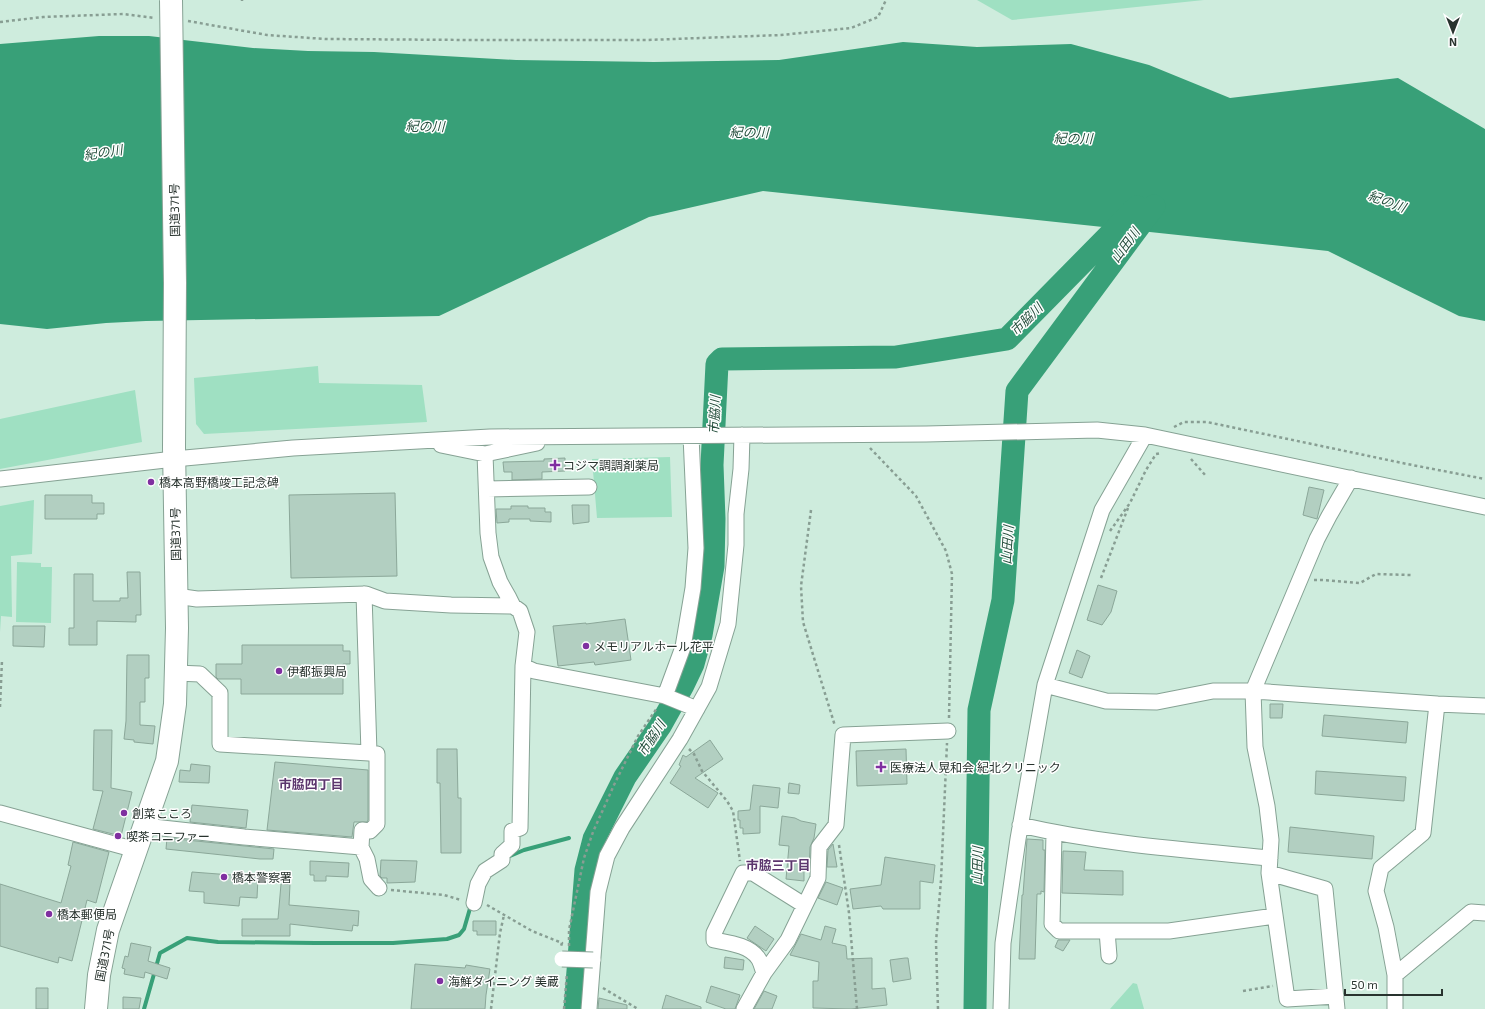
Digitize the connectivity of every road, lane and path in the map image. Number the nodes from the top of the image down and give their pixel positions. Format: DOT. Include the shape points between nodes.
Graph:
graph roads {
  1 [pos="886,0"];
  2 [pos="167,9"];
  3 [pos="186,21"];
  4 [pos="0,22"];
  5 [pos="857,434"];
  6 [pos="742,435"];
  7 [pos="691,436"];
  8 [pos="1150,436"];
  9 [pos="564,437"];
  10 [pos="422,441"];
  11 [pos="174,453"];
  12 [pos="1163,453"];
  13 [pos="485,454"];
  14 [pos="1188,454"];
  15 [pos="1206,476"];
  16 [pos="1351,478"];
  17 [pos="1485,479"];
  18 [pos="0,480"];
  19 [pos="589,487"];
  20 [pos="487,489"];
  21 [pos="1130,503"];
  22 [pos="1485,506"];
  23 [pos="812,510"];
  24 [pos="1108,535"];
  25 [pos="1411,575"];
  26 [pos="1101,578"];
  27 [pos="1299,583"];
  28 [pos="364,594"];
  29 [pos="176,596"];
  30 [pos="513,606"];
  31 [pos="2,660"];
  32 [pos="523,666"];
  33 [pos="176,673"];
  34 [pos="1045,685"];
  35 [pos="1253,691"];
  36 [pos="665,696"];
  37 [pos="1437,704"];
  38 [pos="1485,706"];
  39 [pos="0,707"];
  40 [pos="697,709"];
  41 [pos="948,731"];
  42 [pos="680,739"];
  43 [pos="843,751"];
  44 [pos="369,753"];
  45 [pos="0,813"];
  46 [pos="1020,824"];
  47 [pos="836,825"];
  48 [pos="144,826"];
  49 [pos="1054,832"];
  50 [pos="361,847"];
  51 [pos="136,850"];
  52 [pos="1270,866"];
  53 [pos="744,873"];
  54 [pos="379,888"];
  55 [pos="474,903"];
  56 [pos="804,905"];
  57 [pos="1485,913"];
  58 [pos="504,915"];
  59 [pos="1275,916"];
  60 [pos="1107,931"];
  61 [pos="1109,956"];
  62 [pos="566,960"];
  63 [pos="594,960"];
  64 [pos="764,973"];
  65 [pos="1395,975"];
  66 [pos="592,983"];
  67 [pos="1277,986"];
  68 [pos="1243,991"];
  69 [pos="1336,1002"];
  70 [pos="96,1009"];
  71 [pos="491,1009"];
  72 [pos="564,1009"];
  73 [pos="589,1009"];
  74 [pos="638,1009"];
  75 [pos="744,1009"];
  76 [pos="857,1009"];
  77 [pos="938,1009"];
  78 [pos="1002,1009"];
  79 [pos="1395,1009"];
  1 -- 3 [label="path" via="878,18 851,28 781,35 655,40 325,39 267,35"];
  2 -- 4 [label="path"];
  2 -- 11 [label="highway, 国道371号, bridge" via="175,283"];
  5 -- 6 [label="street"];
  5 -- 8 [label="street" via="1097,430"];
  5 -- 41 [label="path" via="916,496 946,551 952,574"];
  6 -- 7 [label="street"];
  6 -- 40 [label="street" via="736,545 728,624 709,687"];
  7 -- 9 [label="street"];
  7 -- 36 [label="street" via="696,548 693,588 683,648"];
  8 -- 16 [label="street"];
  8 -- 17 [label="path" via="1184,422 1207,422"];
  8 -- 34 [label="street" via="1102,510"];
  9 -- 10 [label="street" via="490,437"];
  9 -- 13 [label="street"];
  10 -- 11 [label="street"];
  10 -- 13 [label="street"];
  11 -- 18 [label="street"];
  11 -- 29 [label="highway, 国道371号"];
  12 -- 21 [label="path" via="1156,454"];
  13 -- 20 [label="street"];
  14 -- 15 [label="path"];
  16 -- 22 [label="street"];
  16 -- 27 [label="street" via="1326,522"];
  19 -- 20 [label="street" via="550,494"];
  20 -- 30 [label="street" via="490,557"];
  21 -- 24 [label="path"];
  21 -- 26 [label="path"];
  23 -- 43 [label="path" via="801,586 803,622"];
  25 -- 27 [label="path" via="1376,574 1360,583 1322,580"];
  27 -- 35 [label="street"];
  28 -- 29 [label="street" via="197,599"];
  28 -- 30 [label="street" via="385,601"];
  28 -- 44 [label="street"];
  29 -- 33 [label="highway, 国道371号"];
  30 -- 32 [label="street" via="520,611 527,632"];
  31 -- 39 [label="path"];
  32 -- 36 [label="street" via="534,671"];
  32 -- 55 [label="street" via="520,828 512,831 512,845 502,854 502,860 485,871 478,884"];
  33 -- 44 [label="street" via="200,674 220,693 220,744"];
  33 -- 48 [label="highway, 国道371号" via="175,704 166,761"];
  34 -- 35 [label="street" via="1106,701 1157,702 1213,691"];
  34 -- 46 [label="street"];
  35 -- 37 [label="street"];
  35 -- 52 [label="street" via="1255,747 1271,840"];
  36 -- 40 [label="street"];
  36 -- 62 [label="path" via="638,736 593,832 584,858 569,930"];
  37 -- 38 [label="street"];
  37 -- 65 [label="street" via="1423,833 1380,868 1376,891"];
  40 -- 42 [label="street"];
  41 -- 43 [label="street" via="843,735"];
  41 -- 77 [label="path" via="936,942"];
  42 -- 53 [label="path" via="694,754 702,771 732,811 740,863"];
  42 -- 63 [label="street" via="622,828 607,856 598,892"];
  43 -- 47 [label="street"];
  44 -- 50 [label="street" via="377,754 377,824 370,831 362,830"];
  45 -- 51 [label="street"];
  46 -- 49 [label="street"];
  46 -- 78 [label="street" via="1003,943"];
  47 -- 56 [label="street" via="819,847 818,878"];
  47 -- 76 [label="path" via="849,913"];
  48 -- 50 [label="street"];
  48 -- 51 [label="highway, 国道371号"];
  49 -- 52 [label="street" via="1172,848"];
  49 -- 60 [label="street" via="1052,924 1059,931"];
  50 -- 54 [label="street" via="367,859 371,879"];
  51 -- 70 [label="highway, 国道371号" via="108,930 99,975"];
  52 -- 59 [label="street"];
  52 -- 69 [label="street" via="1325,889"];
  53 -- 56 [label="street" via="753,873"];
  53 -- 64 [label="street" via="714,933 714,940 732,943 752,951 759,959"];
  56 -- 64 [label="street" via="788,940"];
  57 -- 65 [label="street" via="1471,912"];
  58 -- 71 [label="path"];
  59 -- 60 [label="street" via="1169,931"];
  59 -- 69 [label="street" via="1287,999"];
  60 -- 61 [label="street"];
  62 -- 63 [label="street, bridge"];
  62 -- 72 [label="path"];
  63 -- 66 [label="street"];
  64 -- 75 [label="street"];
  65 -- 79 [label="street"];
  66 -- 73 [label="street"];
  66 -- 74 [label="path" via="608,989"];
  67 -- 68 [label="path"];
}
